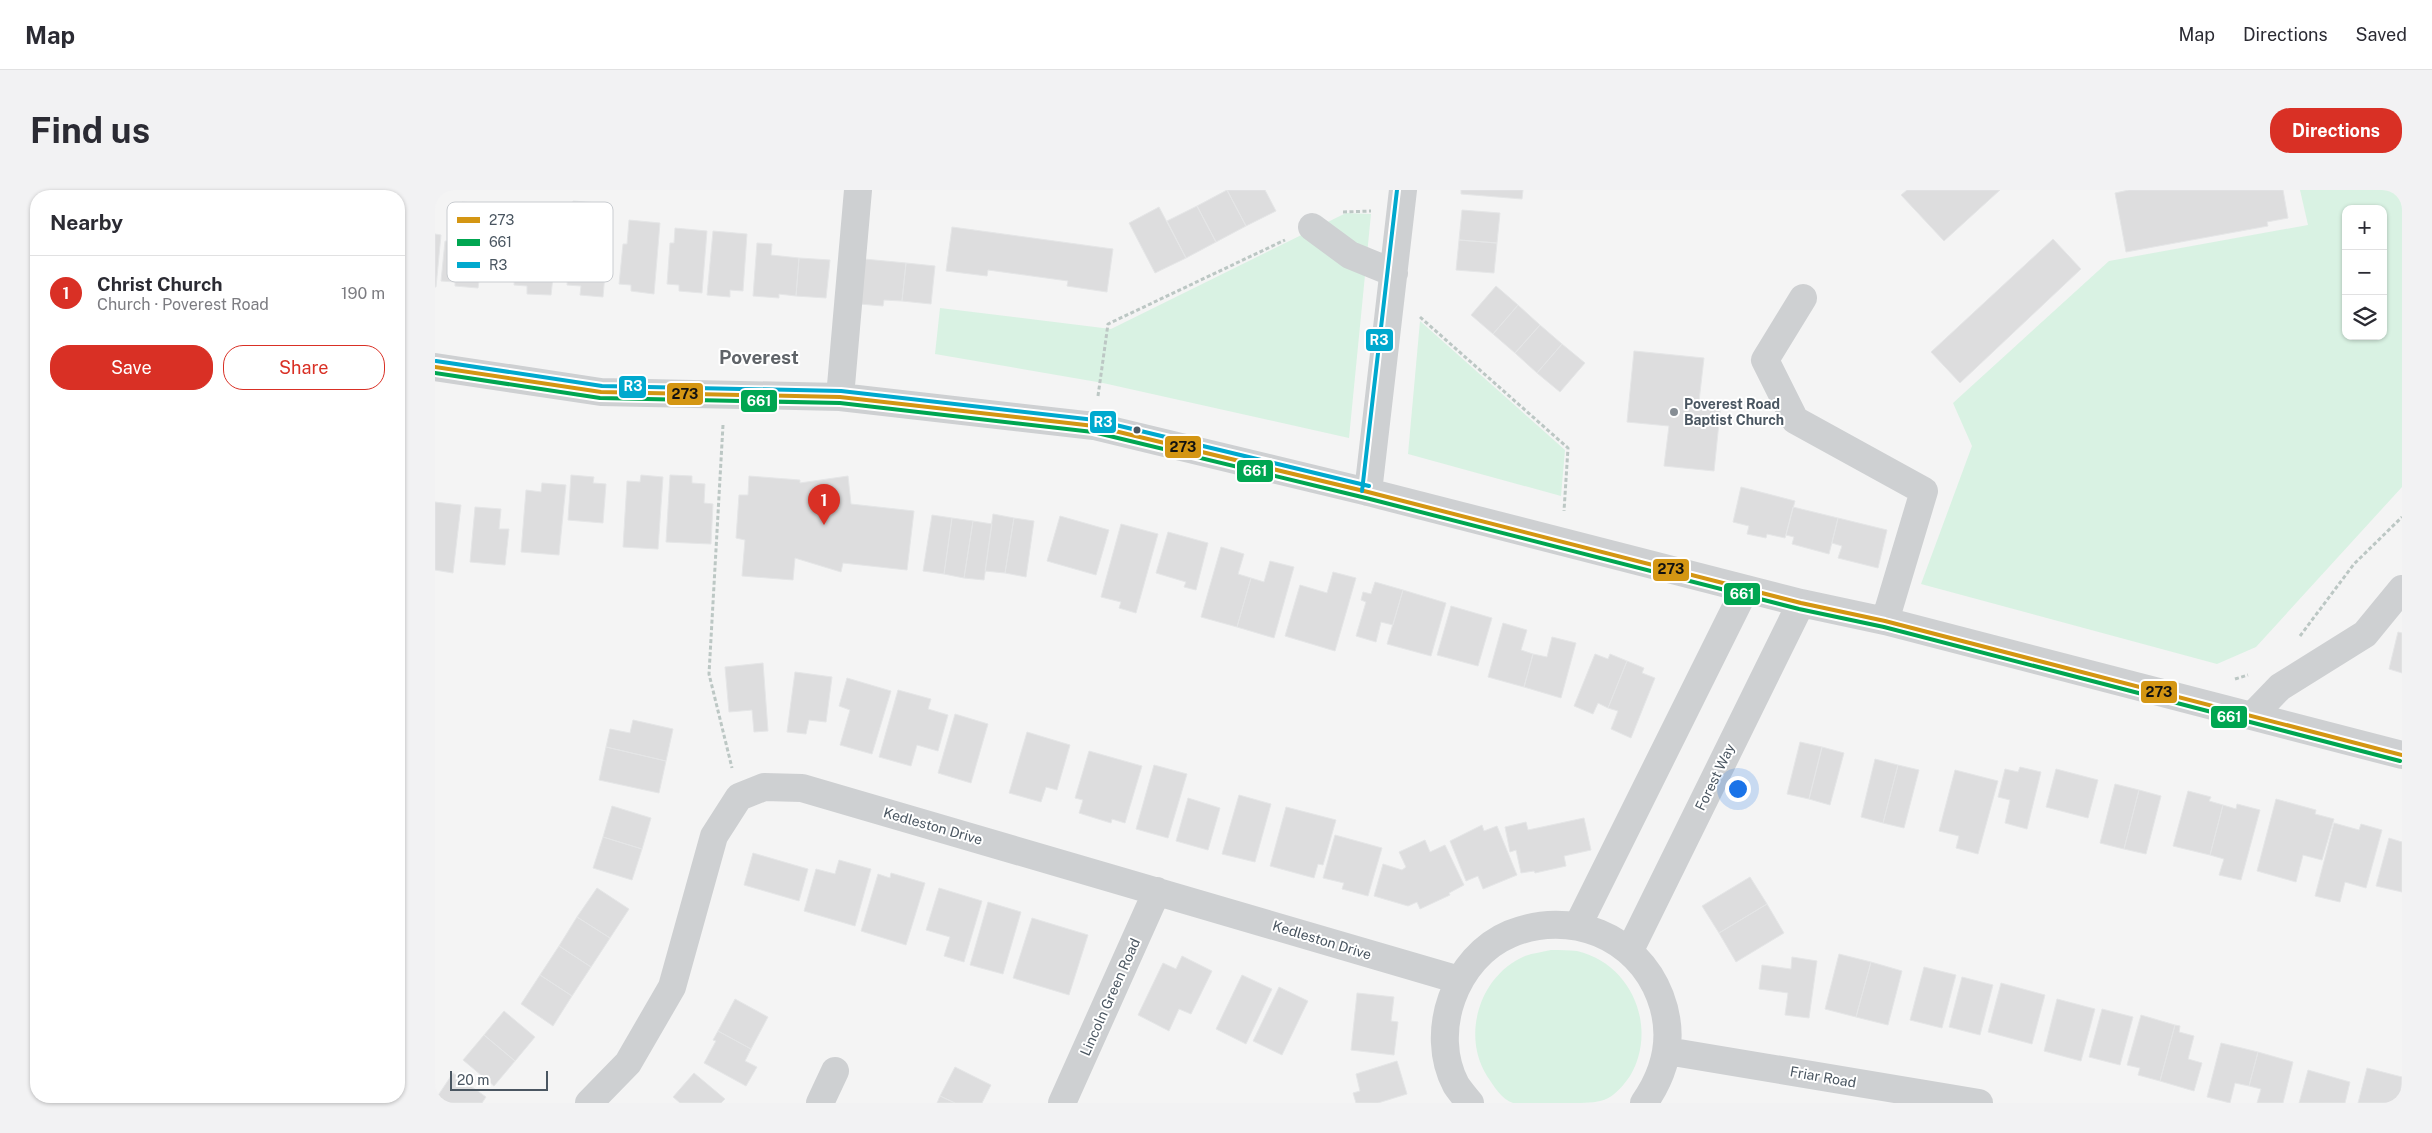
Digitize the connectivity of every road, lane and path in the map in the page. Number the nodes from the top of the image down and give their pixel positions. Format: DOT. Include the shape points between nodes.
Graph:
graph roads {
  1 [pos="858,190"];
  2 [pos="1401,201"];
  3 [pos="1312,227"];
  4 [pos="1393,282"];
  5 [pos="1803,298"];
  6 [pos="435,367"];
  7 [pos="725,394"];
  8 [pos="839,397"];
  9 [pos="1094,426"];
  10 [pos="1368,492"];
  11 [pos="2402,517"];
  12 [pos="1561,542"];
  13 [pos="1745,589"];
  14 [pos="2402,589"];
  15 [pos="1801,603"];
  16 [pos="1885,621"];
  17 [pos="2299,638"];
  18 [pos="2253,673"];
  19 [pos="2230,680"];
  20 [pos="2253,715"];
  21 [pos="2402,755"];
  22 [pos="739,797"];
  23 [pos="1157,891"];
  24 [pos="1578,925"];
  25 [pos="1630,950"];
  26 [pos="1459,980"];
  27 [pos="1667,1051"];
  28 [pos="835,1071"];
  29 [pos="589,1103"];
  30 [pos="820,1103"];
  31 [pos="1062,1103"];
  32 [pos="1470,1103"];
  33 [pos="1644,1103"];
  34 [pos="1979,1103"];
  1 -- 8 [label="street"];
  2 -- 3 [label="path" via="1346,210"];
  2 -- 4 [label="street"];
  3 -- 4 [label="street"];
  3 -- 9 [label="path" via="1109,324"];
  4 -- 10 [label="street"];
  4 -- 12 [label="path" via="1568,448"];
  5 -- 16 [label="street" via="1765,360 1795,420 1924,491"];
  6 -- 7 [label="street" via="601,392"];
  7 -- 8 [label="street"];
  7 -- 22 [label="path" via="709,674"];
  8 -- 9 [label="street"];
  9 -- 10 [label="street"];
  10 -- 12 [label="street"];
  11 -- 17 [label="path" via="2355,564"];
  12 -- 13 [label="street"];
  13 -- 15 [label="street"];
  13 -- 24 [label="street"];
  14 -- 20 [label="street" via="2365,634 2280,687"];
  15 -- 16 [label="street"];
  15 -- 25 [label="street, Forest Way"];
  16 -- 20 [label="street"];
  18 -- 19 [label="path"];
  20 -- 21 [label="street"];
  22 -- 23 [label="street, Kedleston Drive" via="765,787 802,788"];
  22 -- 29 [label="street" via="714,836 672,987 628,1063"];
  23 -- 26 [label="street, Kedleston Drive"];
  23 -- 31 [label="street, Lincoln Green Road"];
  24 -- 25 [label="street" via="1605,934"];
  24 -- 26 [label="street" via="1543,924 1509,934 1481,953"];
  25 -- 27 [label="street" via="1653,979 1667,1014"];
  26 -- 32 [label="street" via="1447,1014 1446,1050 1456,1084"];
  27 -- 33 [label="street" via="1657,1084"];
  27 -- 34 [label="street, Friar Road"];
  28 -- 30 [label="street"];
}
